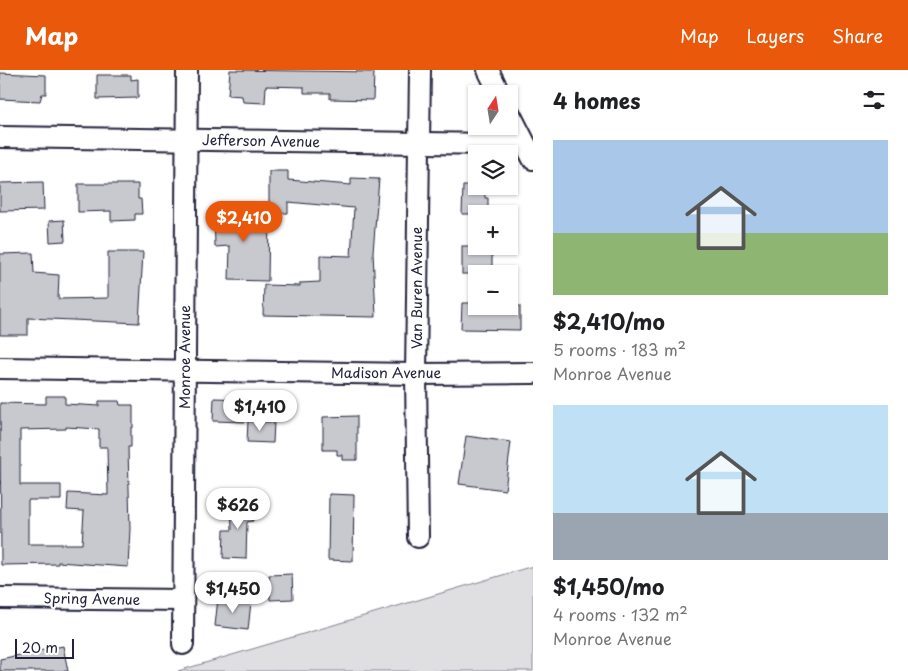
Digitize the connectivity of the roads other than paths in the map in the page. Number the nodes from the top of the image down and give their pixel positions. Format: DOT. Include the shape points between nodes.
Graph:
graph roads {
  1 [pos="187,70"];
  2 [pos="420,70"];
  3 [pos="488,70"];
  4 [pos="496,85"];
  5 [pos="518,131"];
  6 [pos="0,137"];
  7 [pos="522,139"];
  8 [pos="187,140"];
  9 [pos="418,144"];
  10 [pos="533,159"];
  11 [pos="0,368"];
  12 [pos="185,371"];
  13 [pos="533,372"];
  14 [pos="416,374"];
  15 [pos="418,537"];
  16 [pos="0,598"];
  17 [pos="183,600"];
  18 [pos="183,644"];
  1 -- 8 [label="street, Monroe Avenue"];
  2 -- 9 [label="street, Van Buren Avenue"];
  3 -- 4 [label="street"];
  5 -- 7 [label="street"];
  6 -- 8 [label="street, Jefferson Avenue"];
  7 -- 9 [label="street, Jefferson Avenue" via="494,144"];
  7 -- 10 [label="street"];
  8 -- 9 [label="street, Jefferson Avenue"];
  8 -- 12 [label="street, Monroe Avenue"];
  9 -- 14 [label="street, Van Buren Avenue"];
  11 -- 12 [label="street, Madison Avenue"];
  12 -- 14 [label="street, Madison Avenue"];
  12 -- 17 [label="street, Monroe Avenue"];
  13 -- 14 [label="street, Madison Avenue"];
  14 -- 15 [label="street, Van Buren Avenue"];
  16 -- 17 [label="street, Spring Avenue"];
  17 -- 18 [label="street, Monroe Avenue"];
}
